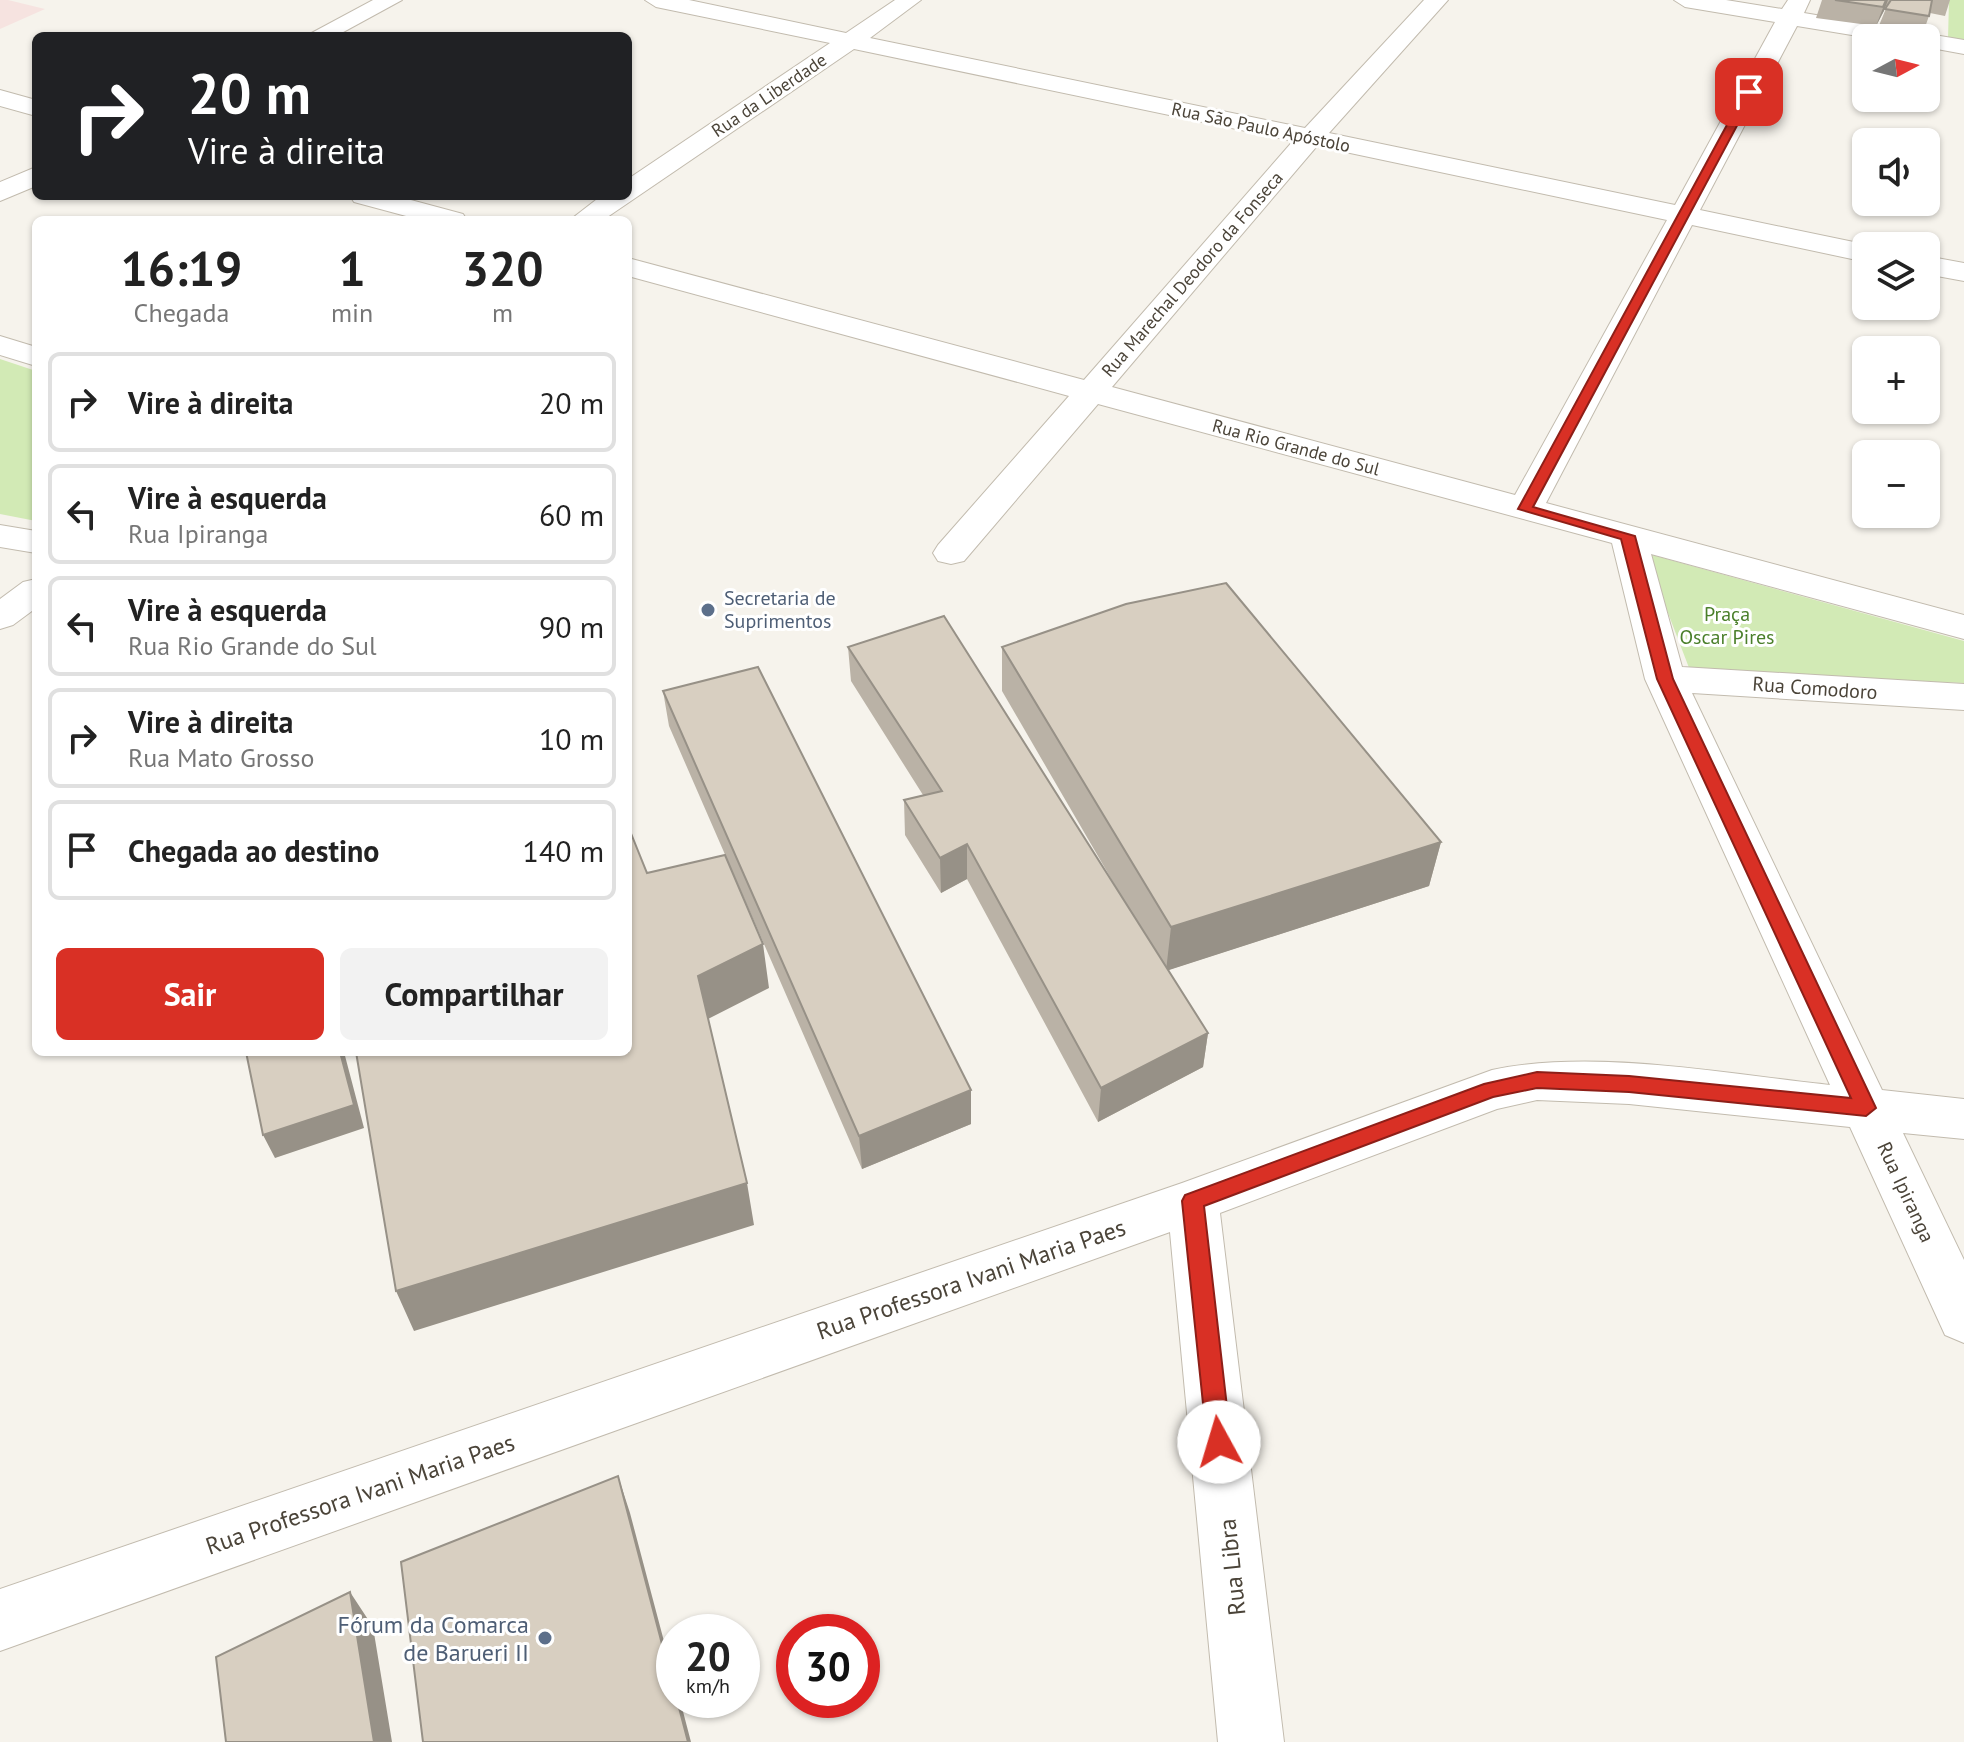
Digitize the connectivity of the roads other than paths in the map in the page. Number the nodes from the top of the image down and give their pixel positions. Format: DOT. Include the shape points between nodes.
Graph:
graph roads {
  1 [pos="391,0"];
  2 [pos="656,0"];
  3 [pos="910,0"];
  4 [pos="1437,0"];
  5 [pos="1685,0"];
  6 [pos="1794,9"];
  7 [pos="1855,24"];
  8 [pos="326,32"];
  9 [pos="849,41"];
  10 [pos="1940,43"];
  11 [pos="1964,47"];
  12 [pos="0,98"];
  13 [pos="32,107"];
  14 [pos="1310,138"];
  15 [pos="32,177"];
  16 [pos="632,188"];
  17 [pos="0,193"];
  18 [pos="379,200"];
  19 [pos="614,200"];
  20 [pos="438,216"];
  21 [pos="590,216"];
  22 [pos="1682,216"];
  23 [pos="1852,250"];
  24 [pos="632,268"];
  25 [pos="1940,268"];
  26 [pos="1964,272"];
  27 [pos="0,345"];
  28 [pos="32,356"];
  29 [pos="1090,391"];
  30 [pos="1525,509"];
  31 [pos="0,536"];
  32 [pos="1628,536"];
  33 [pos="32,541"];
  34 [pos="951,553"];
  35 [pos="32,593"];
  36 [pos="0,617"];
  37 [pos="1964,627"];
  38 [pos="1665,679"];
  39 [pos="1964,697"];
  40 [pos="1866,1108"];
  41 [pos="1964,1119"];
  42 [pos="1193,1201"];
  43 [pos="1964,1318"];
  44 [pos="0,1620"];
  45 [pos="1251,1742"];
  1 -- 8 [label="street"];
  2 -- 9 [label="street, Rua São Paulo Apóstolo"];
  3 -- 9 [label="street, Rua da Liberdade"];
  4 -- 14 [label="street, Rua Marechal Deodoro da Fonseca"];
  5 -- 6 [label="street"];
  6 -- 7 [label="street"];
  6 -- 22 [label="street"];
  9 -- 14 [label="street, Rua São Paulo Apóstolo"];
  9 -- 16 [label="street, Rua da Liberdade"];
  10 -- 11 [label="street"];
  12 -- 13 [label="street"];
  14 -- 22 [label="street, Rua São Paulo Apóstolo"];
  14 -- 29 [label="street, Rua Marechal Deodoro da Fonseca"];
  15 -- 17 [label="street"];
  18 -- 20 [label="street"];
  19 -- 21 [label="street"];
  22 -- 23 [label="street, Rua São Paulo Apóstolo"];
  22 -- 30 [label="street"];
  24 -- 29 [label="street, Rua Rio Grande do Sul"];
  25 -- 26 [label="street"];
  27 -- 28 [label="street"];
  29 -- 30 [label="street, Rua Rio Grande do Sul"];
  29 -- 34 [label="street, Rua Marechal Deodoro da Fonseca"];
  30 -- 32 [label="street, Rua Rio Grande do Sul"];
  31 -- 33 [label="street"];
  32 -- 37 [label="street, Rua Rio Grande do Sul"];
  32 -- 38 [label="street, Rua Ipiranga"];
  35 -- 36 [label="street"];
  38 -- 39 [label="street, Rua Comodoro"];
  38 -- 40 [label="street, Rua Ipiranga"];
  40 -- 41 [label="street, Rua Professora Ivani Maria Paes"];
  40 -- 42 [label="street, Rua Professora Ivani Maria Paes" via="1537,1080 1492,1090"];
  40 -- 43 [label="street, Rua Ipiranga"];
  42 -- 44 [label="street, Rua Professora Ivani Maria Paes"];
  42 -- 45 [label="street, Rua Libra"];
}
